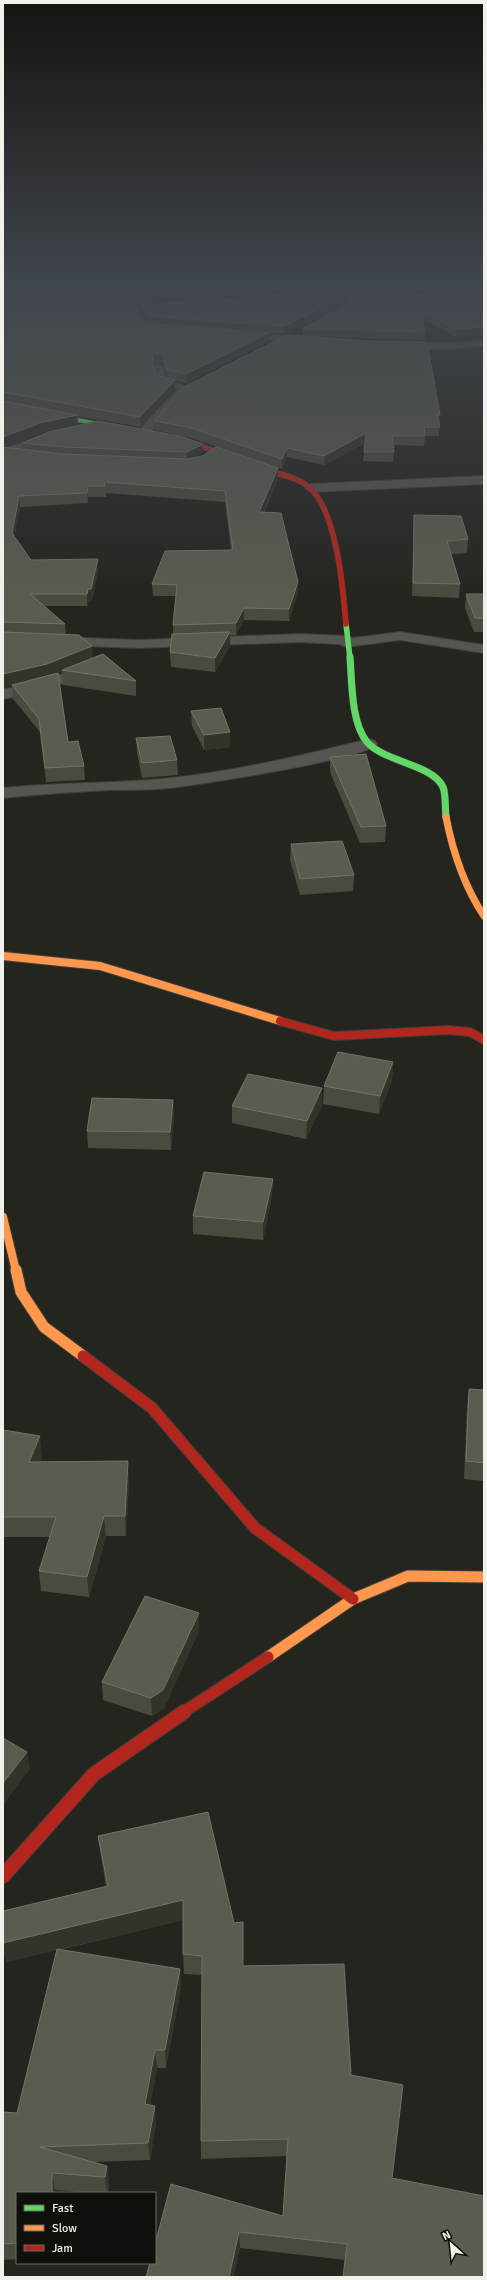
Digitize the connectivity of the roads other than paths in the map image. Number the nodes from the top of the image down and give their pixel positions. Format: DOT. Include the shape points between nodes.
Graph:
graph roads {
  1 [pos="181,391"];
  2 [pos="3,406"];
  3 [pos="100,424"];
  4 [pos="72,431"];
  5 [pos="137,431"];
  6 [pos="58,434"];
  7 [pos="217,451"];
  8 [pos="3,454"];
  9 [pos="24,457"];
  10 [pos="203,459"];
  11 [pos="484,480"];
  12 [pos="311,488"];
  13 [pos="3,639"];
  14 [pos="347,641"];
  15 [pos="139,644"];
  16 [pos="484,649"];
  17 [pos="3,694"];
  18 [pos="369,744"];
  19 [pos="3,792"];
  20 [pos="484,916"];
  21 [pos="3,956"];
  22 [pos="484,1040"];
  23 [pos="3,1217"];
  24 [pos="484,1577"];
  25 [pos="353,1599"];
  26 [pos="3,1876"];
  1 -- 5 [label="street" via="152,422"];
  2 -- 3 [label="street"];
  3 -- 4 [label="street"];
  3 -- 5 [label="street"];
  5 -- 7 [label="street"];
  6 -- 8 [label="street"];
  7 -- 10 [label="street"];
  7 -- 12 [label="street" via="289,477"];
  8 -- 9 [label="street"];
  11 -- 12 [label="street"];
  12 -- 14 [label="street" via="328,516 341,578"];
  13 -- 15 [label="street"];
  14 -- 15 [label="street" via="299,638"];
  14 -- 16 [label="street" via="400,636"];
  14 -- 18 [label="street" via="357,726"];
  15 -- 17 [label="street" via="85,671 29,690"];
  18 -- 19 [label="street" via="348,751 169,783"];
  18 -- 20 [label="street" via="388,757 417,767 439,780 443,787 452,841 468,893"];
  21 -- 22 [label="street" via="100,966 334,1036 448,1030 470,1032"];
  23 -- 25 [label="street" via="21,1292 44,1327 152,1408 255,1528"];
  24 -- 25 [label="street" via="408,1576"];
  25 -- 26 [label="street" via="94,1774"];
}
